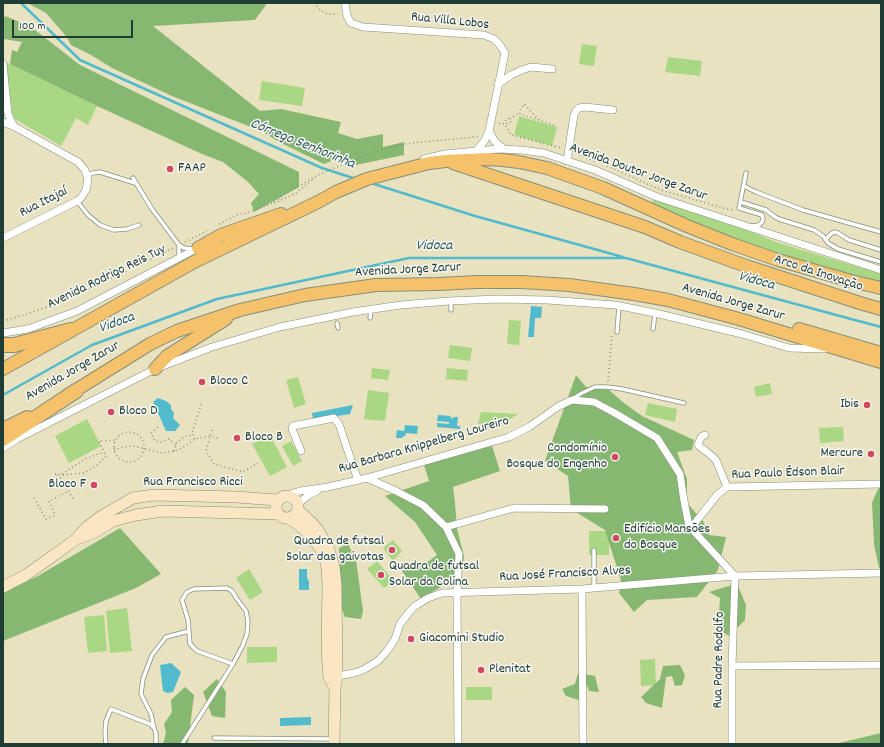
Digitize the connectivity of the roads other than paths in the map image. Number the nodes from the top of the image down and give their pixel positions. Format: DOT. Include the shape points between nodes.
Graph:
graph roads {
  1 [pos="345,3"];
  2 [pos="3,64"];
  3 [pos="552,69"];
  4 [pos="498,84"];
  5 [pos="5,101"];
  6 [pos="613,110"];
  7 [pos="3,122"];
  8 [pos="15,127"];
  9 [pos="489,132"];
  10 [pos="504,149"];
  11 [pos="477,150"];
  12 [pos="567,160"];
  13 [pos="446,161"];
  14 [pos="402,170"];
  15 [pos="746,173"];
  16 [pos="87,175"];
  17 [pos="133,178"];
  18 [pos="135,183"];
  19 [pos="744,186"];
  20 [pos="77,201"];
  21 [pos="318,202"];
  22 [pos="741,202"];
  23 [pos="139,225"];
  24 [pos="746,226"];
  25 [pos="881,232"];
  26 [pos="3,238"];
  27 [pos="826,239"];
  28 [pos="179,245"];
  29 [pos="198,248"];
  30 [pos="881,250"];
  31 [pos="177,260"];
  32 [pos="881,262"];
  33 [pos="881,270"];
  34 [pos="881,288"];
  35 [pos="668,300"];
  36 [pos="451,301"];
  37 [pos="619,306"];
  38 [pos="371,309"];
  39 [pos="881,309"];
  40 [pos="240,310"];
  41 [pos="451,310"];
  42 [pos="655,312"];
  43 [pos="370,318"];
  44 [pos="337,323"];
  45 [pos="338,328"];
  46 [pos="653,329"];
  47 [pos="71,330"];
  48 [pos="617,332"];
  49 [pos="3,333"];
  50 [pos="3,345"];
  51 [pos="838,349"];
  52 [pos="881,353"];
  53 [pos="881,362"];
  54 [pos="3,369"];
  55 [pos="155,369"];
  56 [pos="76,391"];
  57 [pos="572,400"];
  58 [pos="684,403"];
  59 [pos="3,430"];
  60 [pos="705,435"];
  61 [pos="3,439"];
  62 [pos="3,448"];
  63 [pos="301,451"];
  64 [pos="367,478"];
  65 [pos="358,480"];
  66 [pos="881,484"];
  67 [pos="328,487"];
  68 [pos="727,487"];
  69 [pos="133,498"];
  70 [pos="282,498"];
  71 [pos="298,507"];
  72 [pos="605,509"];
  73 [pos="136,515"];
  74 [pos="283,516"];
  75 [pos="446,527"];
  76 [pos="691,528"];
  77 [pos="75,540"];
  78 [pos="594,550"];
  79 [pos="881,573"];
  80 [pos="735,576"];
  81 [pos="3,587"];
  82 [pos="594,588"];
  83 [pos="582,589"];
  84 [pos="457,592"];
  85 [pos="189,631"];
  86 [pos="233,664"];
  87 [pos="881,665"];
  88 [pos="732,666"];
  89 [pos="333,677"];
  90 [pos="154,728"];
  91 [pos="214,738"];
  92 [pos="334,742"];
  93 [pos="106,744"];
  94 [pos="156,744"];
  95 [pos="182,744"];
  96 [pos="458,744"];
  97 [pos="583,744"];
  98 [pos="732,744"];
  1 -- 4 [label="street, Rua Villa Lobos" via="346,15 351,22 363,27 484,36 494,39 505,53"];
  2 -- 5 [label="street"];
  3 -- 4 [label="street" via="531,67"];
  4 -- 9 [label="street, Rua Villa Lobos"];
  5 -- 8 [label="street"];
  6 -- 12 [label="street" via="579,108 574,115"];
  7 -- 8 [label="street"];
  8 -- 16 [label="street" via="78,162"];
  9 -- 10 [label="street" via="495,142"];
  9 -- 11 [label="street"];
  10 -- 11 [label="street, Avenida Doutor Jorge Zarur"];
  10 -- 12 [label="street, Avenida Doutor Jorge Zarur" via="533,151"];
  11 -- 14 [label="street, Avenida Doutor Jorge Zarur" via="434,156"];
  12 -- 24 [label="street, Avenida Doutor Jorge Zarur" via="657,197"];
  13 -- 14 [label="main road"];
  13 -- 34 [label="main road" via="503,160 547,168 603,188 732,244 852,282"];
  13 -- 39 [label="main road, Arco da Inovação" via="645,227 746,266"];
  14 -- 21 [label="main road" via="367,179"];
  15 -- 19 [label="lane"];
  16 -- 18 [label="lane" via="100,172"];
  16 -- 20 [label="street, Rua Itajaí" via="86,190"];
  17 -- 18 [label="lane"];
  18 -- 28 [label="lane"];
  19 -- 22 [label="lane"];
  19 -- 25 [label="lane" via="803,210"];
  20 -- 23 [label="lane" via="100,225 114,230"];
  20 -- 26 [label="street, Rua Itajaí"];
  21 -- 29 [label="main road" via="221,234"];
  21 -- 47 [label="main road" via="194,262"];
  22 -- 24 [label="lane" via="739,208 762,216 763,221 759,225"];
  22 -- 27 [label="lane" via="766,210 775,218 811,228"];
  24 -- 33 [label="street, Avenida Doutor Jorge Zarur"];
  27 -- 30 [label="lane" via="834,232"];
  27 -- 32 [label="lane" via="838,249"];
  28 -- 29 [label="lane" via="189,249"];
  28 -- 31 [label="lane" via="180,253"];
  29 -- 31 [label="street, Avenida Rodrigo Reis Tuy"];
  31 -- 49 [label="street, Avenida Rodrigo Reis Tuy" via="77,311 28,329"];
  35 -- 40 [label="main road, Avenida Jorge Zarur" via="567,285 477,282 376,285 305,295"];
  35 -- 51 [label="main road, Avenida Jorge Zarur"];
  35 -- 52 [label="main road" via="723,307"];
  36 -- 37 [label="street, Avenida Jorge Zarur" via="547,300"];
  36 -- 38 [label="street, Avenida Jorge Zarur"];
  36 -- 41 [label="lane"];
  37 -- 42 [label="street, Avenida Jorge Zarur"];
  37 -- 48 [label="lane"];
  38 -- 43 [label="lane"];
  38 -- 55 [label="street, Avenida Jorge Zarur" via="280,327 212,347"];
  40 -- 55 [label="main road" via="167,356"];
  40 -- 56 [label="main road, Avenida Jorge Zarur" via="177,331 150,344"];
  42 -- 46 [label="lane"];
  42 -- 51 [label="street, Avenida Jorge Zarur" via="790,348"];
  44 -- 45 [label="lane"];
  47 -- 50 [label="highway" via="14,345"];
  47 -- 54 [label="main road"];
  51 -- 53 [label="main road, Avenida Jorge Zarur"];
  55 -- 62 [label="street, Avenida Jorge Zarur"];
  56 -- 59 [label="main road, Avenida Jorge Zarur"];
  56 -- 61 [label="highway"];
  57 -- 58 [label="lane" via="595,388 607,387"];
  57 -- 64 [label="street, Rua Barbara Knippelberg Loureiro" via="509,437"];
  57 -- 76 [label="street" via="594,402 657,438 680,474"];
  60 -- 68 [label="street" via="700,438 698,446 716,460"];
  63 -- 65 [label="street" via="293,426 334,418 339,424"];
  64 -- 65 [label="street, Rua Barbara Knippelberg Loureiro"];
  64 -- 75 [label="street" via="423,505"];
  65 -- 67 [label="street, Rua Barbara Knippelberg Loureiro"];
  66 -- 68 [label="street, Rua Paulo Édson Blair"];
  67 -- 70 [label="street, Rua Barbara Knippelberg Loureiro" via="300,491"];
  67 -- 71 [label="street, Rua Barbara Knippelberg Loureiro" via="309,494"];
  68 -- 76 [label="street, Rua Paulo Édson Blair" via="717,494"];
  69 -- 70 [label="street, Rua Francisco Ricci" via="154,495"];
  69 -- 73 [label="street" via="131,505"];
  69 -- 77 [label="street, Rua Francisco Ricci" via="100,517"];
  70 -- 71 [label="street" via="292,496"];
  70 -- 74 [label="street" via="276,508"];
  71 -- 74 [label="street" via="295,515"];
  71 -- 89 [label="street" via="318,530 328,547 334,566 336,585"];
  72 -- 75 [label="street" via="514,508"];
  73 -- 74 [label="street, Rua Francisco Ricci" via="163,511"];
  73 -- 77 [label="street, Rua Francisco Ricci" via="113,521"];
  74 -- 89 [label="street" via="309,534 320,548 326,562 327,652"];
  75 -- 84 [label="street" via="459,554"];
  76 -- 80 [label="street"];
  77 -- 81 [label="street, Rua Francisco Ricci" via="26,575"];
  78 -- 82 [label="lane"];
  79 -- 80 [label="street, Rua José Francisco Alves"];
  80 -- 82 [label="street, Rua José Francisco Alves"];
  80 -- 88 [label="street, Rua Padre Rodolfo"];
  82 -- 83 [label="street, Rua José Francisco Alves"];
  83 -- 84 [label="street, Rua José Francisco Alves"];
  83 -- 97 [label="street"];
  84 -- 89 [label="street, Rua José Francisco Alves" via="442,593 421,601 405,617 392,645 378,661 363,670"];
  84 -- 96 [label="street"];
  85 -- 86 [label="lane" via="190,644 197,651"];
  85 -- 86 [label="lane" via="182,600 187,592 215,588 227,588 232,591 246,611 248,621 247,634"];
  85 -- 90 [label="lane" via="166,637 152,655 141,694 151,714"];
  86 -- 95 [label="lane"];
  87 -- 88 [label="street"];
  88 -- 98 [label="street, Rua Padre Rodolfo"];
  89 -- 92 [label="street"];
  90 -- 93 [label="lane" via="112,709 106,721"];
  90 -- 94 [label="lane"];
  91 -- 92 [label="lane"];
}
